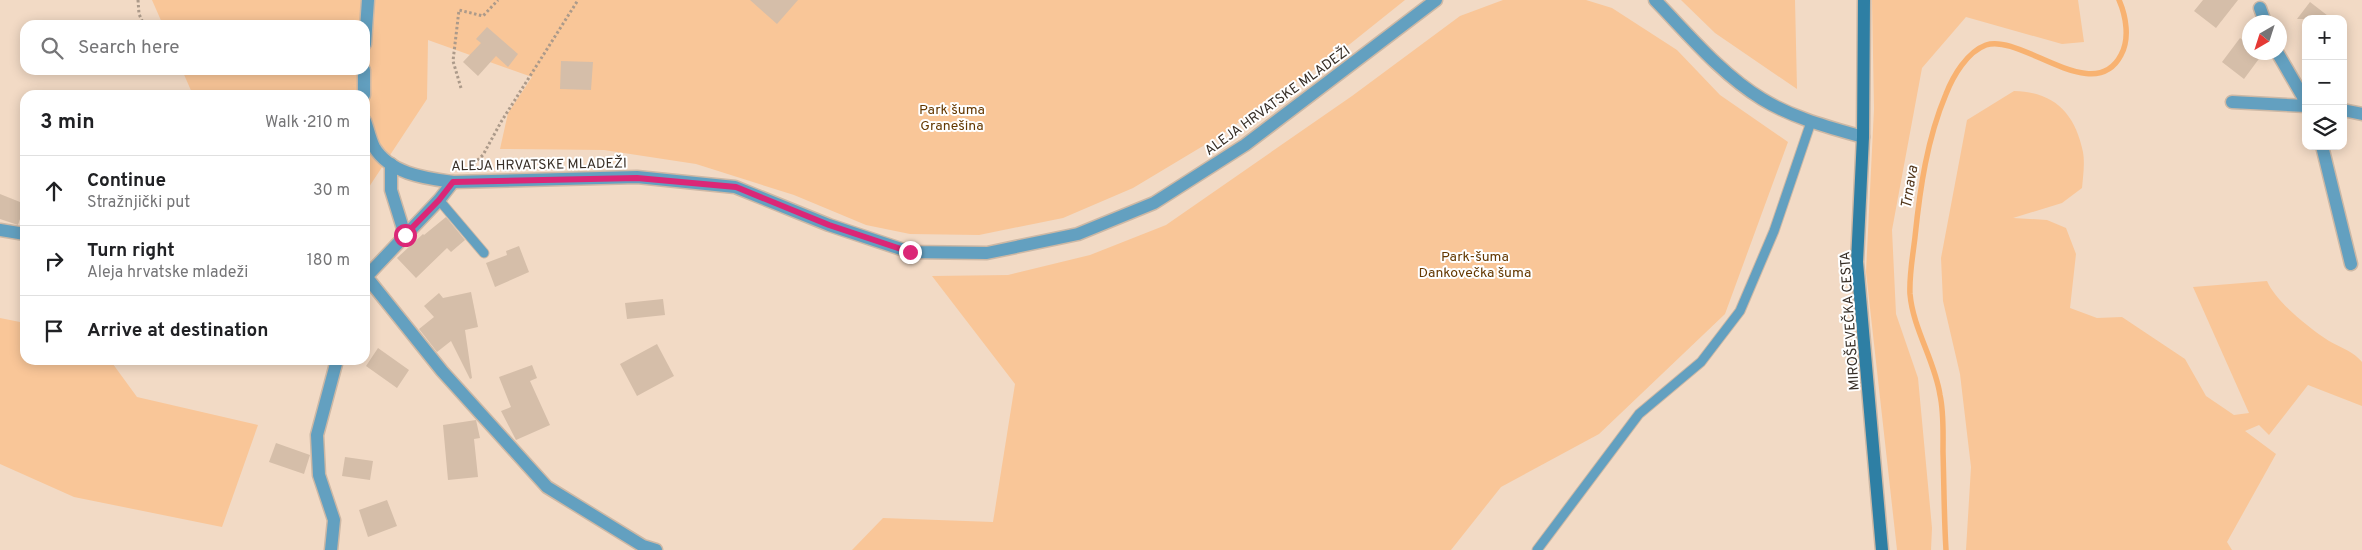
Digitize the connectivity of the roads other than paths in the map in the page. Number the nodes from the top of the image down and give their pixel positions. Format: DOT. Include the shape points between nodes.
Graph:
graph roads {
  1 [pos="368,0"];
  2 [pos="1436,0"];
  3 [pos="1655,0"];
  4 [pos="1864,0"];
  5 [pos="2260,8"];
  6 [pos="2262,15"];
  7 [pos="367,20"];
  8 [pos="2281,60"];
  9 [pos="364,75"];
  10 [pos="364,90"];
  11 [pos="2302,97"];
  12 [pos="2232,102"];
  13 [pos="2302,104"];
  14 [pos="2347,111"];
  15 [pos="2362,114"];
  16 [pos="1811,122"];
  17 [pos="370,135"];
  18 [pos="1863,137"];
  19 [pos="2323,150"];
  20 [pos="391,164"];
  21 [pos="453,182"];
  22 [pos="439,200"];
  23 [pos="0,230"];
  24 [pos="20,233"];
  25 [pos="405,235"];
  26 [pos="484,252"];
  27 [pos="2351,264"];
  28 [pos="370,272"];
  29 [pos="370,281"];
  30 [pos="336,365"];
  31 [pos="332,550"];
  32 [pos="656,550"];
  33 [pos="1536,550"];
  34 [pos="1882,550"];
  1 -- 7 [label="street"];
  2 -- 21 [label="street, ALEJA HRVATSKE MLADEŽI" via="1246,145 1154,203 1078,234 987,253 910,252 829,225 736,187 637,178"];
  3 -- 16 [label="street" via="1713,61 1755,94"];
  4 -- 18 [label="main road, MIROŠEVEČKA CESTA"];
  5 -- 6 [label="street"];
  8 -- 11 [label="street"];
  9 -- 10 [label="street"];
  12 -- 13 [label="street"];
  14 -- 15 [label="street"];
  16 -- 18 [label="street"];
  16 -- 33 [label="lane" via="1774,231 1740,311 1701,362 1639,414"];
  17 -- 20 [label="street, ALEJA HRVATSKE MLADEŽI" via="374,147"];
  18 -- 34 [label="main road, MIROŠEVEČKA CESTA" via="1858,262"];
  19 -- 27 [label="street"];
  20 -- 21 [label="street, ALEJA HRVATSKE MLADEŽI" via="408,173"];
  20 -- 25 [label="street" via="391,190"];
  21 -- 22 [label="street"];
  22 -- 25 [label="street"];
  22 -- 26 [label="lane"];
  23 -- 24 [label="street"];
  25 -- 28 [label="street"];
  29 -- 32 [label="street" via="442,372 547,487"];
  30 -- 31 [label="street" via="317,435 320,475 334,520"];
}
